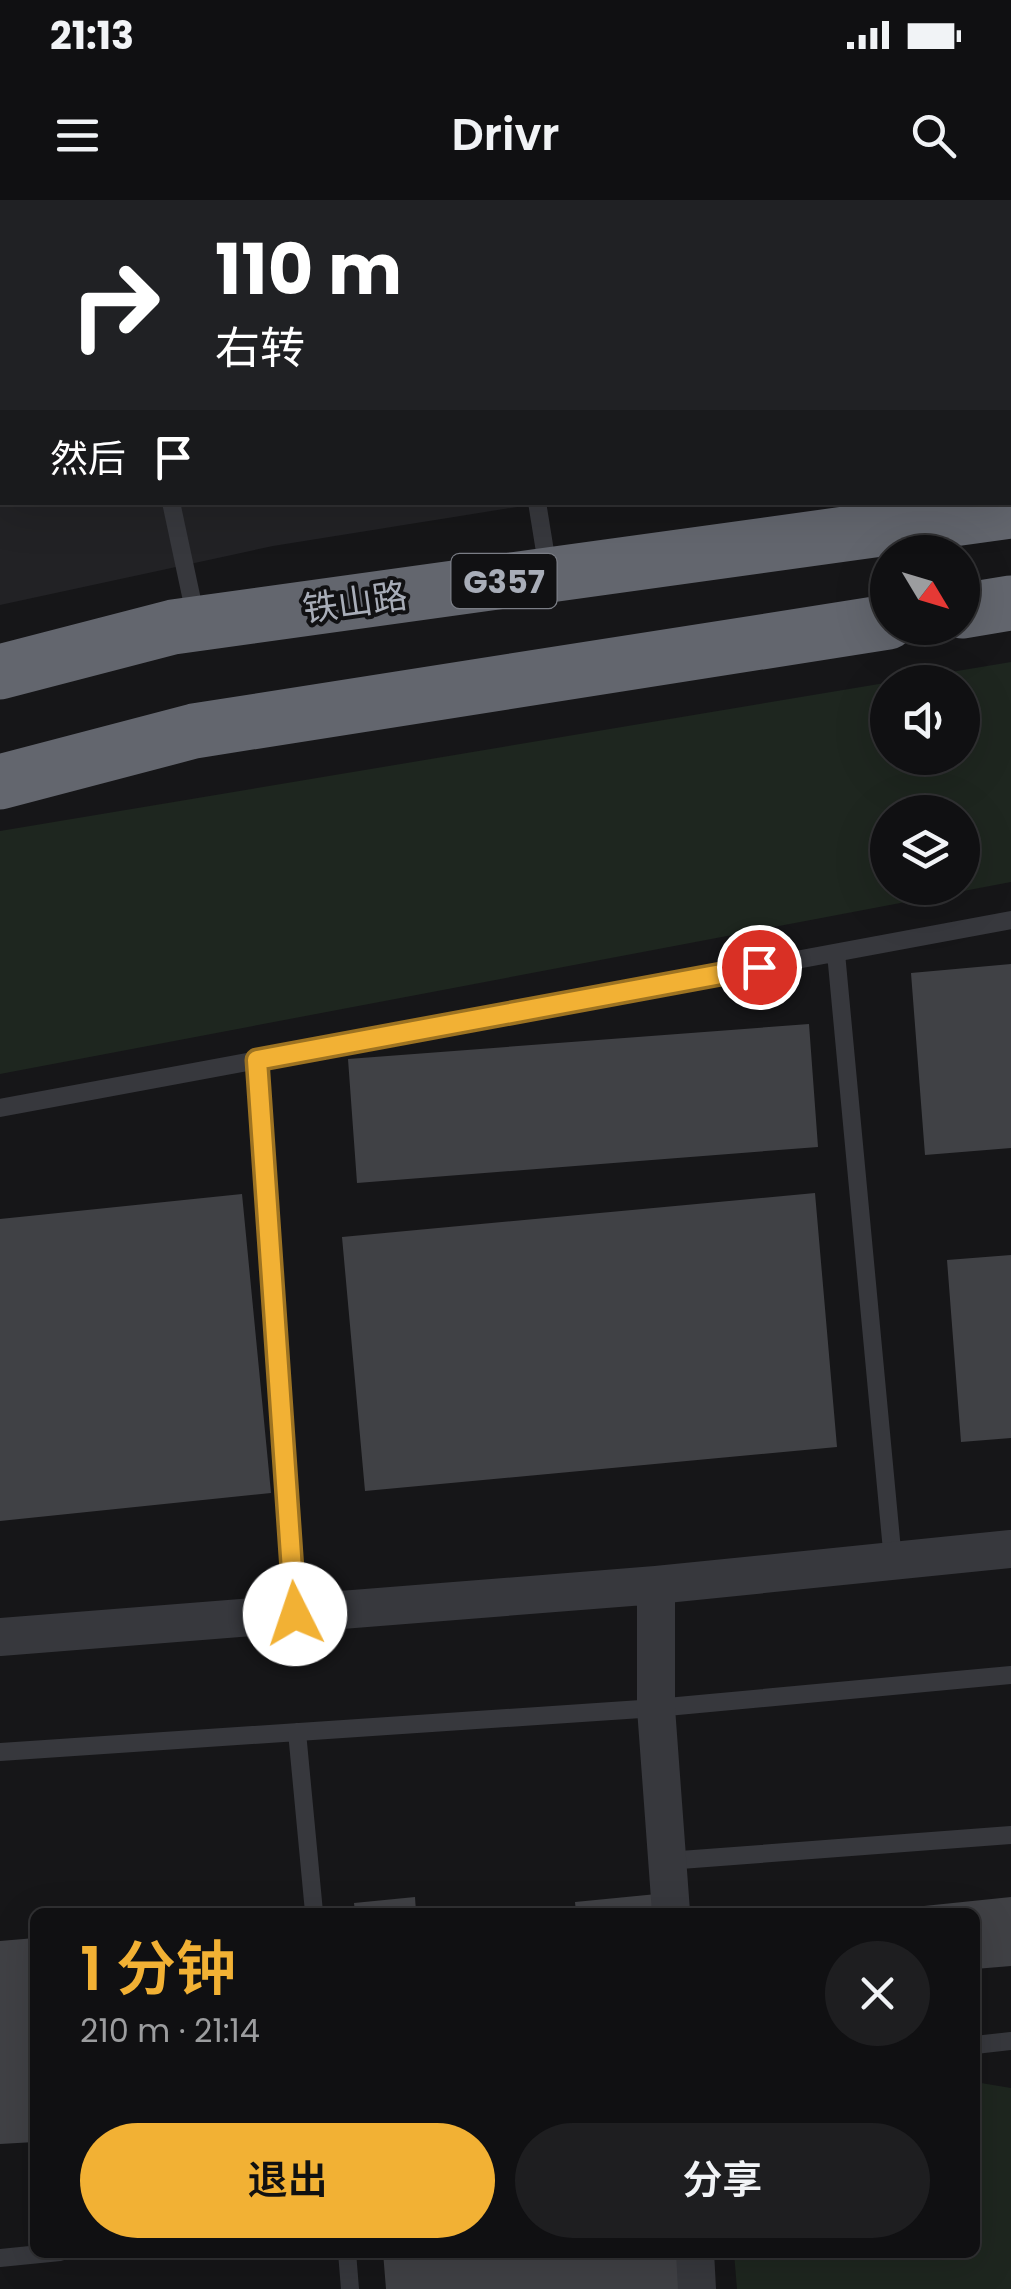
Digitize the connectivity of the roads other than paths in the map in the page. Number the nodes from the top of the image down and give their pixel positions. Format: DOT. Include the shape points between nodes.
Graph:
graph roads {
  1 [pos="172,505"];
  2 [pos="537,505"];
  3 [pos="1011,511"];
  4 [pos="548,575"];
  5 [pos="1011,603"];
  6 [pos="980,608"];
  7 [pos="197,624"];
  8 [pos="870,625"];
  9 [pos="0,672"];
  10 [pos="0,782"];
  11 [pos="1011,920"];
  12 [pos="836,952"];
  13 [pos="257,1060"];
  14 [pos="0,1108"];
  15 [pos="1011,1549"];
  16 [pos="893,1561"];
  17 [pos="656,1585"];
  18 [pos="295,1614"];
  19 [pos="0,1637"];
  20 [pos="1011,1675"];
  21 [pos="656,1708"];
  22 [pos="297,1732"];
  23 [pos="0,1752"];
  24 [pos="1011,1834"];
  25 [pos="667,1861"];
  26 [pos="314,1908"];
  27 [pos="671,1908"];
  28 [pos="1011,2041"];
  29 [pos="980,2044"];
  30 [pos="30,2255"];
  31 [pos="0,2258"];
  32 [pos="347,2258"];
  33 [pos="695,2258"];
  34 [pos="350,2289"];
  35 [pos="697,2289"];
  1 -- 7 [label="lane"];
  2 -- 4 [label="lane"];
  3 -- 4 [label="highway, 铁山路 / G357"];
  4 -- 7 [label="highway, 铁山路 / G357"];
  5 -- 6 [label="highway"];
  7 -- 9 [label="highway, 铁山路 / G357"];
  8 -- 10 [label="highway" via="194,731"];
  11 -- 12 [label="lane"];
  12 -- 13 [label="lane"];
  12 -- 16 [label="lane"];
  13 -- 14 [label="lane"];
  13 -- 18 [label="lane"];
  15 -- 16 [label="street"];
  16 -- 17 [label="street"];
  17 -- 18 [label="street"];
  17 -- 21 [label="street"];
  18 -- 19 [label="street"];
  20 -- 21 [label="lane"];
  21 -- 22 [label="lane"];
  21 -- 25 [label="street"];
  22 -- 23 [label="lane"];
  22 -- 26 [label="lane"];
  24 -- 25 [label="lane"];
  25 -- 27 [label="street"];
  28 -- 29 [label="lane"];
  30 -- 31 [label="lane"];
  32 -- 34 [label="lane"];
  33 -- 35 [label="street"];
}
